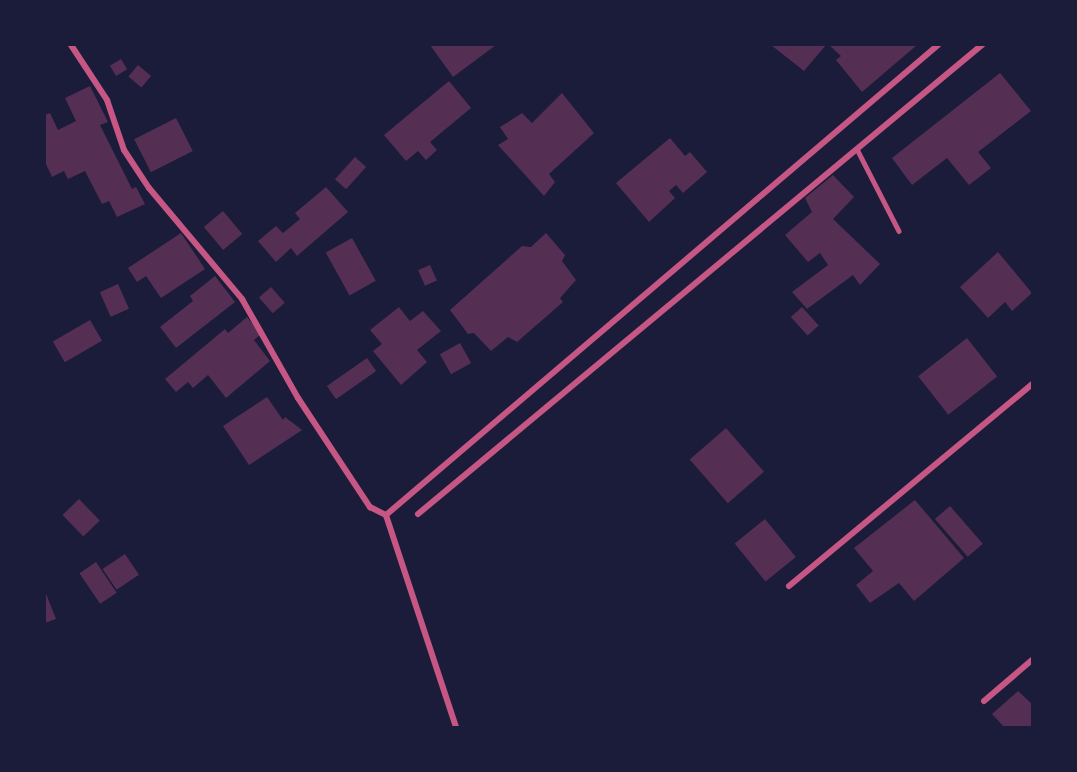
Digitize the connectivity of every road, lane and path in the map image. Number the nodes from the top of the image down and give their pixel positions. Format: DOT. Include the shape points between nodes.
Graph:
graph roads {
  1 [pos="71,45"];
  2 [pos="938,45"];
  3 [pos="982,45"];
  4 [pos="857,149"];
  5 [pos="899,231"];
  6 [pos="1032,384"];
  7 [pos="418,514"];
  8 [pos="386,515"];
  9 [pos="789,586"];
  10 [pos="1032,660"];
  11 [pos="984,701"];
  12 [pos="456,727"];
  1 -- 8 [label="street" via="107,100 124,150 242,299 298,398 370,507"];
  2 -- 8 [label="street"];
  3 -- 4 [label="street"];
  4 -- 5 [label="lane"];
  4 -- 7 [label="street"];
  6 -- 9 [label="street"];
  8 -- 12 [label="street"];
  10 -- 11 [label="street"];
}
